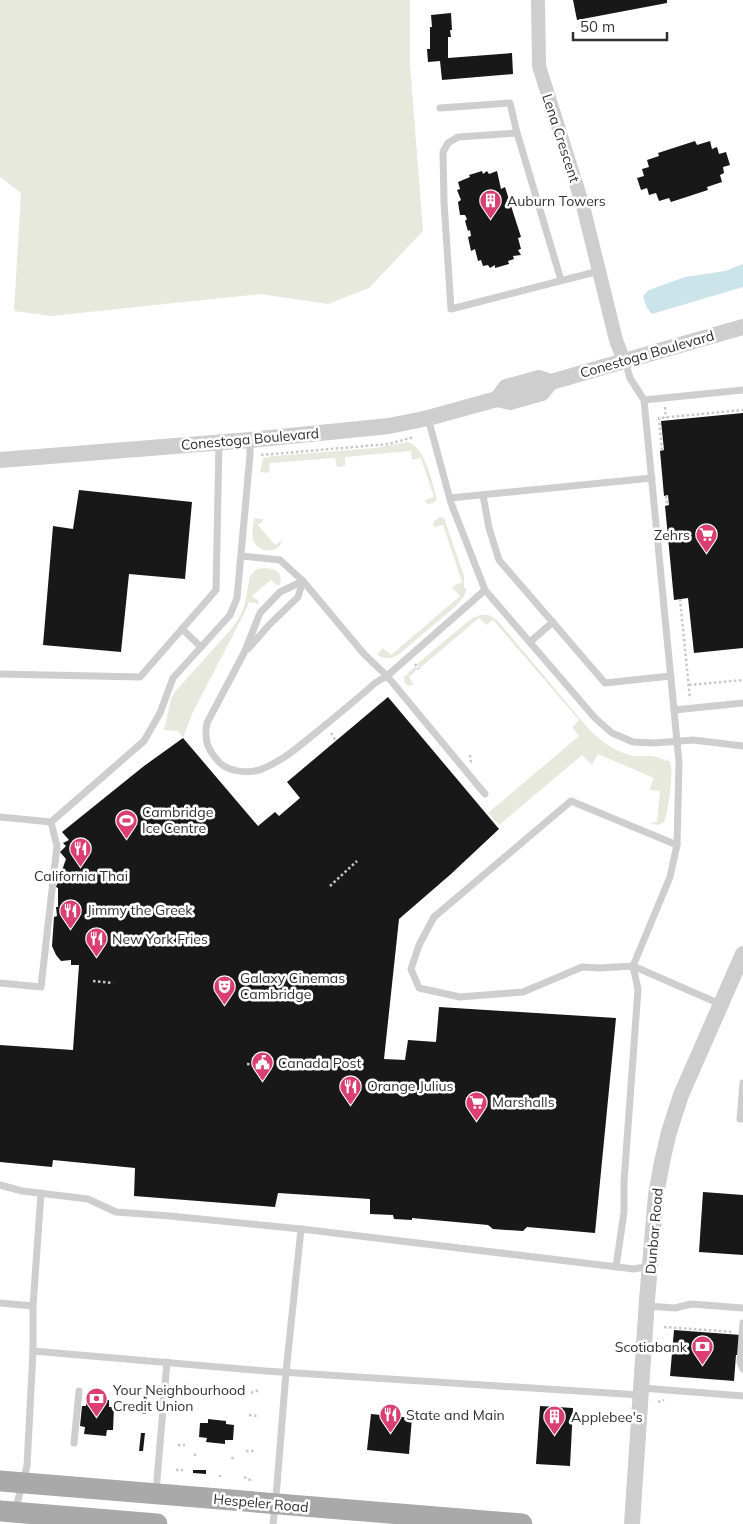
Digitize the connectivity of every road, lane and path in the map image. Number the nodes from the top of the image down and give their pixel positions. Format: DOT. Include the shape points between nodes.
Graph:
graph roads {
  1 [pos="538,0"];
  2 [pos="440,108"];
  3 [pos="517,133"];
  4 [pos="600,271"];
  5 [pos="561,280"];
  6 [pos="743,327"];
  7 [pos="624,361"];
  8 [pos="743,390"];
  9 [pos="644,400"];
  10 [pos="743,410"];
  11 [pos="428,418"];
  12 [pos="409,438"];
  13 [pos="250,440"];
  14 [pos="219,443"];
  15 [pos="662,450"];
  16 [pos="263,454"];
  17 [pos="0,460"];
  18 [pos="652,478"];
  19 [pos="483,495"];
  20 [pos="666,496"];
  21 [pos="450,498"];
  22 [pos="667,506"];
  23 [pos="242,556"];
  24 [pos="303,581"];
  25 [pos="485,590"];
  26 [pos="680,599"];
  27 [pos="553,622"];
  28 [pos="182,629"];
  29 [pos="530,642"];
  30 [pos="201,647"];
  31 [pos="244,653"];
  32 [pos="416,664"];
  33 [pos="419,668"];
  34 [pos="0,674"];
  35 [pos="386,676"];
  36 [pos="671,676"];
  37 [pos="743,680"];
  38 [pos="689,685"];
  39 [pos="690,701"];
  40 [pos="743,703"];
  41 [pos="674,710"];
  42 [pos="330,732"];
  43 [pos="336,741"];
  44 [pos="677,741"];
  45 [pos="743,746"];
  46 [pos="485,794"];
  47 [pos="0,817"];
  48 [pos="51,822"];
  49 [pos="677,845"];
  50 [pos="357,861"];
  51 [pos="330,886"];
  52 [pos="743,954"];
  53 [pos="633,966"];
  54 [pos="93,981"];
  55 [pos="0,982"];
  56 [pos="113,983"];
  57 [pos="720,1004"];
  58 [pos="247,1064"];
  59 [pos="267,1066"];
  60 [pos="743,1083"];
  61 [pos="743,1119"];
  62 [pos="0,1185"];
  63 [pos="40,1193"];
  64 [pos="301,1230"];
  65 [pos="650,1266"];
  66 [pos="616,1267"];
  67 [pos="0,1303"];
  68 [pos="33,1306"];
  69 [pos="647,1306"];
  70 [pos="743,1308"];
  71 [pos="740,1324"];
  72 [pos="664,1327"];
  73 [pos="33,1351"];
  74 [pos="167,1362"];
  75 [pos="743,1369"];
  76 [pos="286,1372"];
  77 [pos="186,1383"];
  78 [pos="189,1386"];
  79 [pos="258,1390"];
  80 [pos="79,1391"];
  81 [pos="641,1392"];
  82 [pos="251,1393"];
  83 [pos="743,1396"];
  84 [pos="181,1410"];
  85 [pos="188,1411"];
  86 [pos="248,1415"];
  87 [pos="257,1416"];
  88 [pos="74,1443"];
  89 [pos="178,1444"];
  90 [pos="185,1445"];
  91 [pos="246,1451"];
  92 [pos="254,1451"];
  93 [pos="176,1470"];
  94 [pos="183,1470"];
  95 [pos="244,1477"];
  96 [pos="252,1481"];
  97 [pos="0,1482"];
  98 [pos="23,1483"];
  99 [pos="156,1494"];
  100 [pos="7,1512"];
  101 [pos="274,1514"];
  102 [pos="45,1519"];
  103 [pos="131,1523"];
  104 [pos="157,1524"];
  105 [pos="522,1524"];
  106 [pos="632,1524"];
  1 -- 4 [label="street, Lena Crescent" via="539,66"];
  2 -- 3 [label="lane" via="510,103"];
  3 -- 5 [label="lane"];
  3 -- 5 [label="lane" via="458,137 448,143 443,152 451,309"];
  4 -- 5 [label="lane"];
  4 -- 7 [label="street, Lena Crescent"];
  6 -- 7 [label="street, Conestoga Boulevard"];
  7 -- 9 [label="lane"];
  7 -- 11 [label="street, Conestoga Boulevard" via="552,382 542,393 510,402 497,399"];
  8 -- 9 [label="lane"];
  9 -- 18 [label="lane"];
  10 -- 15 [label="path" via="659,418"];
  11 -- 13 [label="street, Conestoga Boulevard" via="389,426"];
  11 -- 21 [label="lane"];
  12 -- 16 [label="path" via="389,444"];
  13 -- 14 [label="street, Conestoga Boulevard"];
  13 -- 23 [label="lane"];
  14 -- 17 [label="street, Conestoga Boulevard"];
  14 -- 28 [label="lane" via="216,590"];
  18 -- 19 [label="lane"];
  18 -- 36 [label="lane"];
  19 -- 21 [label="lane"];
  19 -- 27 [label="lane" via="499,560"];
  20 -- 22 [label="path"];
  21 -- 25 [label="lane"];
  23 -- 24 [label="lane" via="280,560"];
  23 -- 30 [label="lane" via="237,598 230,615"];
  24 -- 31 [label="lane" via="298,597"];
  24 -- 31 [label="lane" via="280,592 260,613"];
  24 -- 35 [label="lane"];
  25 -- 29 [label="lane"];
  25 -- 35 [label="lane"];
  26 -- 38 [label="path"];
  27 -- 29 [label="lane"];
  27 -- 36 [label="lane" via="605,683"];
  28 -- 30 [label="lane"];
  28 -- 34 [label="lane" via="140,677"];
  29 -- 44 [label="lane" via="612,733 633,742"];
  30 -- 48 [label="lane" via="172,678 160,713 144,741"];
  31 -- 35 [label="lane" via="211,713 205,734 207,746 220,764 230,770 261,769 290,754"];
  32 -- 33 [label="path"];
  35 -- 46 [label="lane"];
  36 -- 41 [label="lane"];
  37 -- 38 [label="path"];
  38 -- 39 [label="path"];
  40 -- 41 [label="lane"];
  41 -- 44 [label="lane"];
  42 -- 43 [label="path"];
  44 -- 45 [label="lane"];
  44 -- 49 [label="lane"];
  47 -- 48 [label="lane"];
  48 -- 55 [label="lane" via="57,846 41,987"];
  49 -- 53 [label="lane" via="670,877"];
  49 -- 53 [label="lane" via="571,800 434,917 419,944 411,969 419,988 460,997 523,992 582,967"];
  50 -- 51 [label="path"];
  52 -- 57 [label="street, Dunbar Road"];
  53 -- 57 [label="lane"];
  53 -- 66 [label="lane" via="638,989 624,1212"];
  54 -- 56 [label="path"];
  57 -- 65 [label="street, Dunbar Road" via="681,1095 669,1132 656,1195"];
  58 -- 59 [label="path"];
  60 -- 61 [label="lane" via="740,1119"];
  62 -- 63 [label="lane"];
  63 -- 64 [label="lane" via="88,1199 116,1212"];
  63 -- 68 [label="lane"];
  64 -- 66 [label="lane"];
  64 -- 76 [label="lane"];
  65 -- 66 [label="lane" via="634,1269"];
  65 -- 69 [label="street, Dunbar Road"];
  67 -- 68 [label="lane"];
  68 -- 73 [label="lane"];
  69 -- 70 [label="lane" via="675,1308 691,1304"];
  69 -- 81 [label="street, Dunbar Road"];
  71 -- 72 [label="path" via="736,1332"];
  71 -- 75 [label="lane" via="740,1362"];
  73 -- 74 [label="lane"];
  73 -- 98 [label="lane" via="27,1466"];
  74 -- 76 [label="lane"];
  74 -- 99 [label="lane"];
  76 -- 81 [label="lane"];
  76 -- 101 [label="lane"];
  77 -- 78 [label="path"];
  79 -- 82 [label="path"];
  80 -- 88 [label="lane"];
  81 -- 83 [label="lane"];
  81 -- 106 [label="street, Dunbar Road"];
  84 -- 85 [label="path"];
  86 -- 87 [label="path"];
  89 -- 90 [label="path"];
  91 -- 92 [label="path"];
  93 -- 94 [label="path"];
  95 -- 96 [label="path"];
  97 -- 98 [label="main road, Hespeler Road"];
  98 -- 99 [label="main road, Hespeler Road"];
  98 -- 100 [label="lane"];
  99 -- 101 [label="main road, Hespeler Road"];
  100 -- 102 [label="main road"];
  101 -- 105 [label="main road, Hespeler Road"];
  102 -- 103 [label="main road"];
  103 -- 104 [label="main road"];
}
